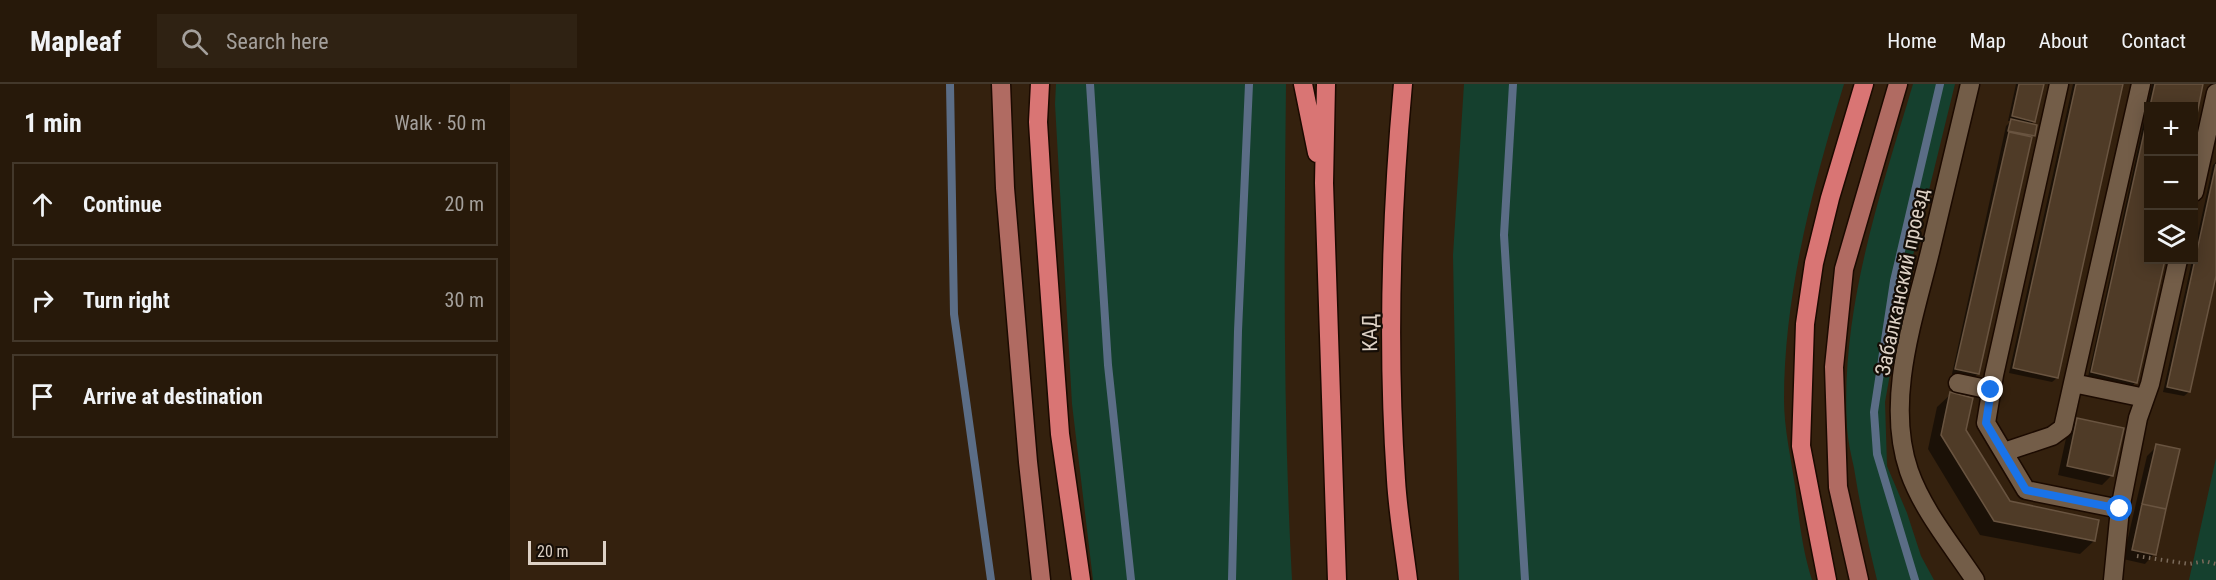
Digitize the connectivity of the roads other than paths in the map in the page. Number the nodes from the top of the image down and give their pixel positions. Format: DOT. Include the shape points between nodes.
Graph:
graph roads {
  1 [pos="1001,84"];
  2 [pos="1040,84"];
  3 [pos="1303,84"];
  4 [pos="1326,84"];
  5 [pos="1402,84"];
  6 [pos="1415,84"];
  7 [pos="1864,84"];
  8 [pos="1898,84"];
  9 [pos="1970,84"];
  10 [pos="2059,84"];
  11 [pos="2141,84"];
  12 [pos="2216,93"];
  13 [pos="1400,113"];
  14 [pos="2198,170"];
  15 [pos="1324,183"];
  16 [pos="2177,264"];
  17 [pos="1958,382"];
  18 [pos="2073,383"];
  19 [pos="1991,390"];
  20 [pos="2145,398"];
  21 [pos="2004,452"];
  22 [pos="2120,509"];
  23 [pos="1041,580"];
  24 [pos="1081,580"];
  25 [pos="1337,580"];
  26 [pos="1408,580"];
  27 [pos="1827,580"];
  28 [pos="1859,580"];
  29 [pos="1975,580"];
  30 [pos="2113,580"];
  1 -- 23 [label="main road" via="1005,188"];
  2 -- 24 [label="highway" via="1038,122 1060,434"];
  3 -- 15 [label="highway"];
  4 -- 15 [label="highway, КАД"];
  5 -- 13 [label="highway, КАД"];
  6 -- 13 [label="highway"];
  7 -- 27 [label="highway" via="1814,263 1805,324 1801,446"];
  8 -- 28 [label="main road" via="1844,269 1834,367 1838,487"];
  9 -- 29 [label="street, Забалканский проезд" via="1905,359 1900,408 1901,438 1909,471 1922,500"];
  10 -- 19 [label="street"];
  11 -- 18 [label="street"];
  12 -- 14 [label="street"];
  13 -- 26 [label="highway, КАД" via="1391,318 1396,482"];
  15 -- 25 [label="highway, КАД"];
  16 -- 20 [label="street"];
  17 -- 19 [label="street"];
  18 -- 20 [label="street"];
  18 -- 21 [label="street" via="2063,428 2052,436"];
  19 -- 21 [label="street" via="1986,423"];
  20 -- 22 [label="street"];
  21 -- 22 [label="street" via="2026,490"];
  22 -- 30 [label="street"];
}
